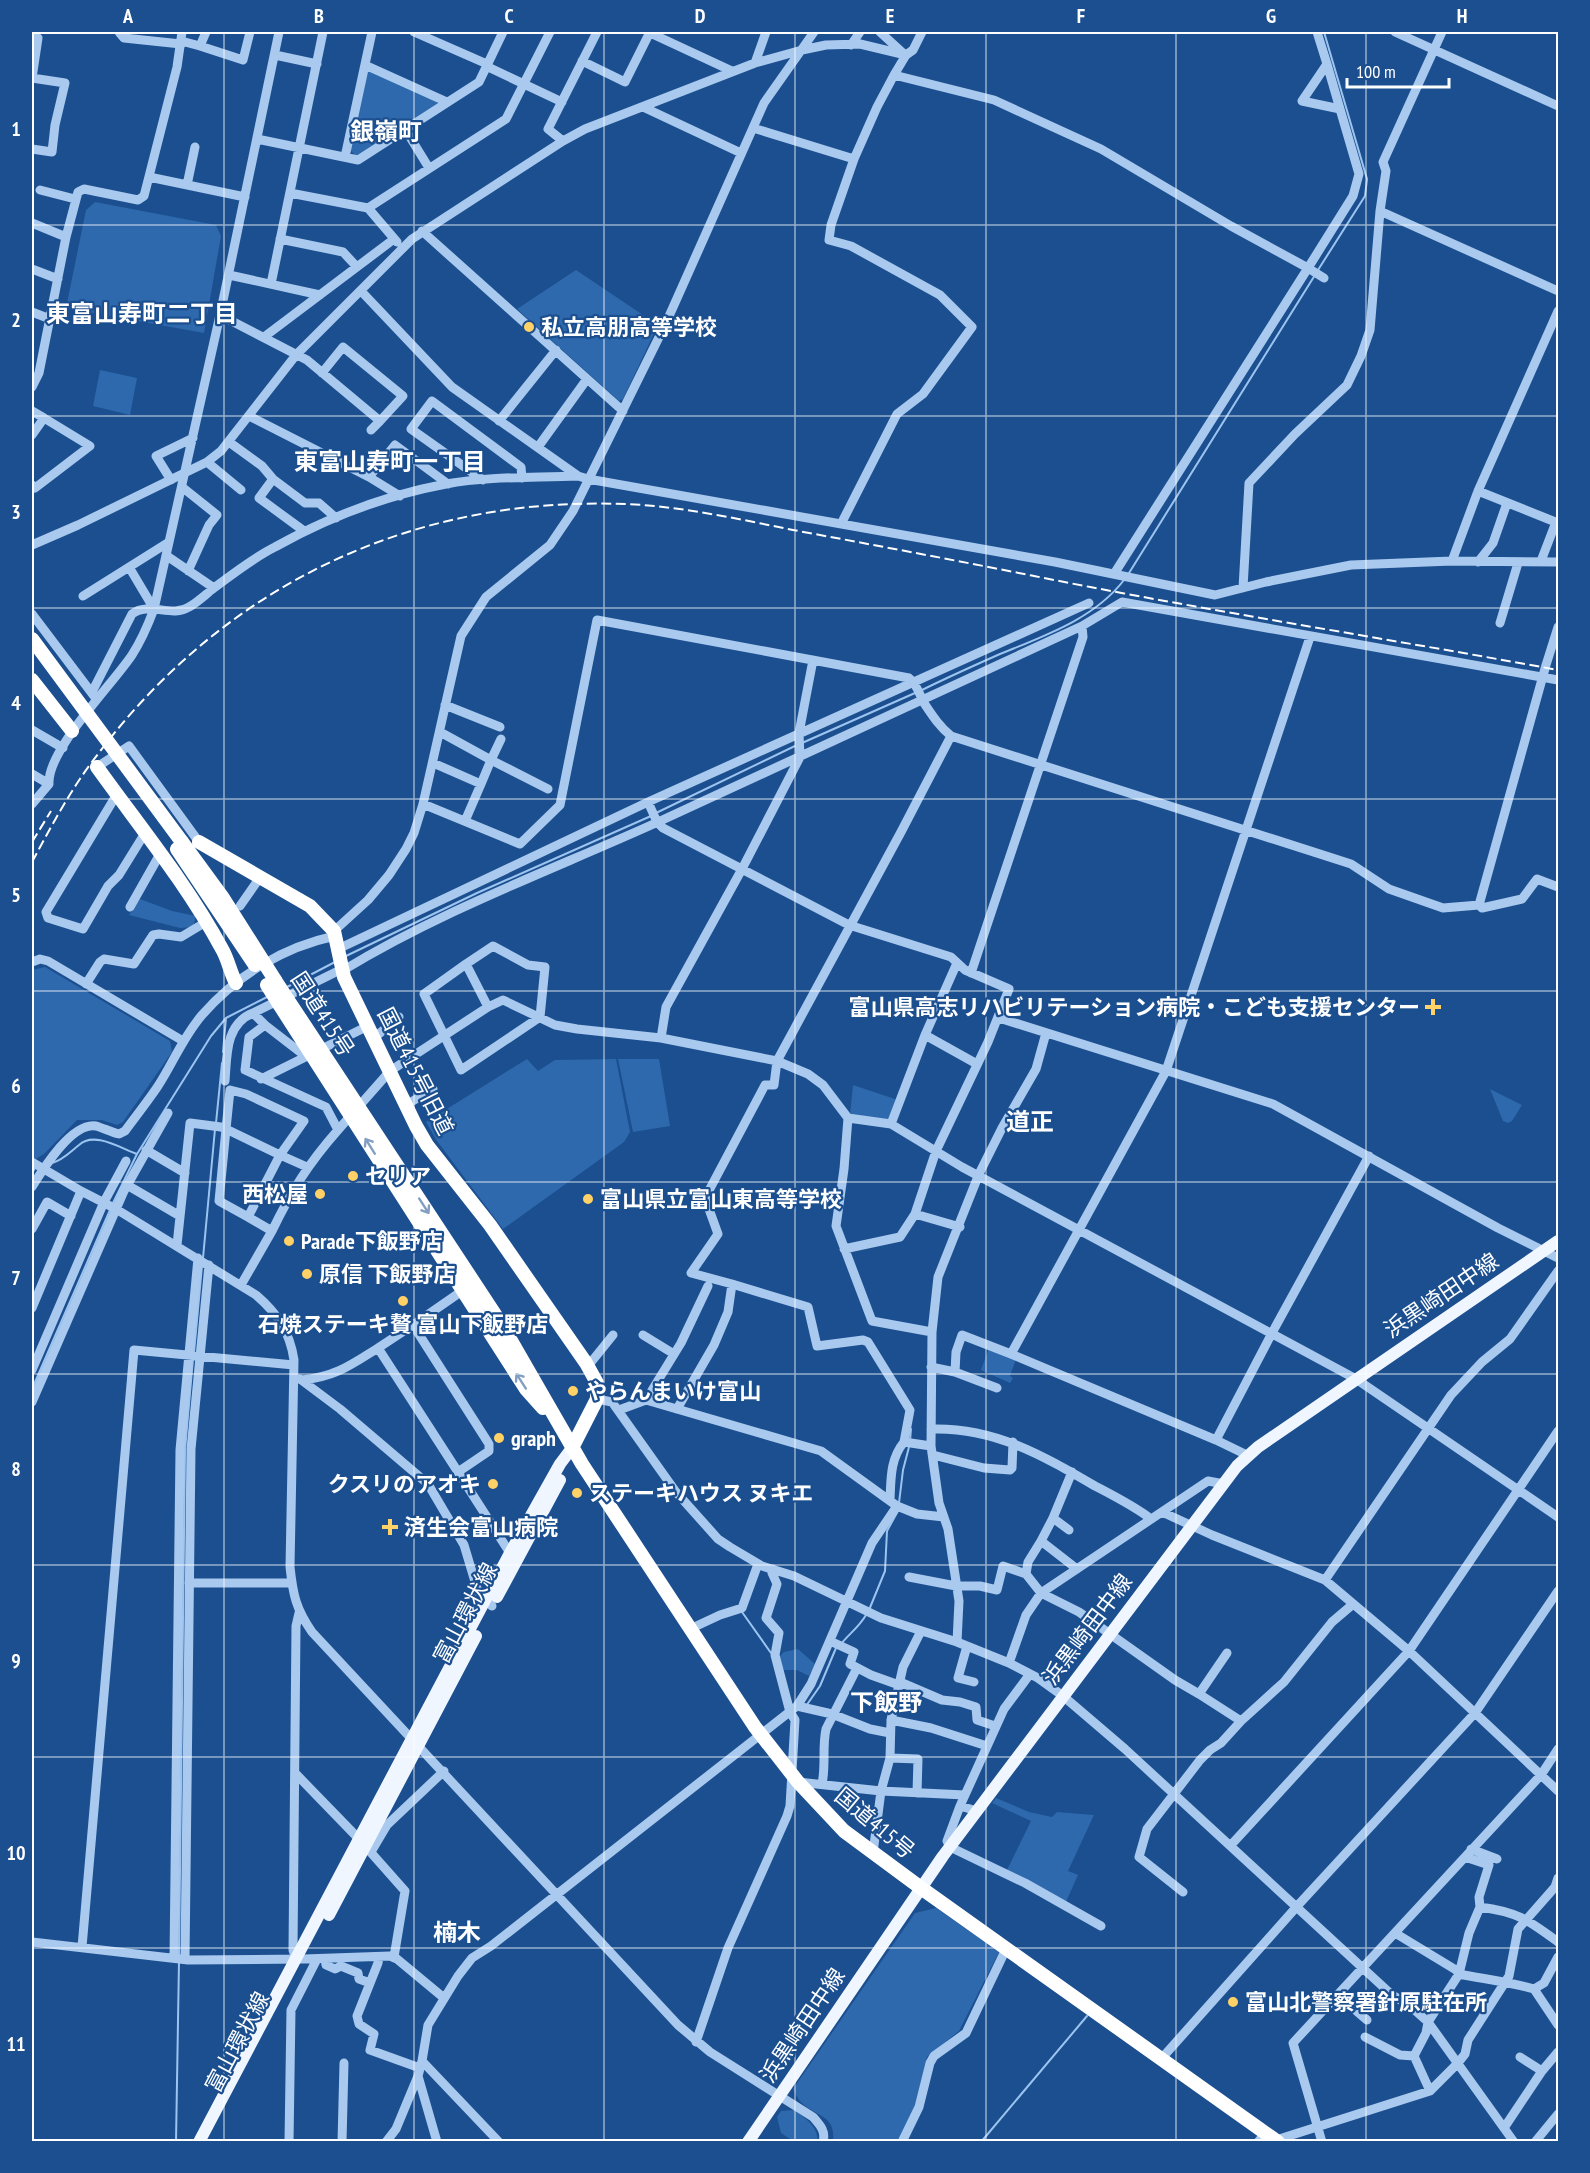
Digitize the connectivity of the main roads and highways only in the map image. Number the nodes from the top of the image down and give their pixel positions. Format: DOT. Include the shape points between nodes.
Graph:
graph roads {
  1 [pos="32,639"];
  2 [pos="32,654"];
  3 [pos="33,684"];
  4 [pos="72,731"];
  5 [pos="97,767"];
  6 [pos="199,842"];
  7 [pos="179,844"];
  8 [pos="236,983"];
  9 [pos="355,1111"];
  10 [pos="1558,1241"];
  11 [pos="559,1425"];
  12 [pos="572,1448"];
  13 [pos="489,1604"];
  14 [pos="921,1888"];
  15 [pos="311,1959"];
  16 [pos="1270,2139"];
  17 [pos="199,2142"];
  18 [pos="208,2142"];
  19 [pos="748,2142"];
  1 -- 7 [label="highway, 国道415号, bridge"];
  2 -- 7 [label="highway, 国道415号"];
  3 -- 4 [label="highway"];
  5 -- 8 [label="highway" via="179,878 224,952"];
  6 -- 12 [label="highway, 国道415号旧道" via="310,906 335,939 342,971 428,1144 489,1225 597,1383 597,1399"];
  7 -- 9 [label="highway, 国道415号, bridge" via="223,898 311,1052"];
  9 -- 11 [label="highway, 国道415号, one-way" via="502,1325"];
  11 -- 9 [label="highway, 国道415号, one-way" via="526,1389 462,1291"];
  10 -- 14 [label="main road, 浜黒崎田中線" via="1249,1456 1191,1526"];
  11 -- 12 [label="highway, 国道415号"];
  12 -- 13 [label="main road, 富山環状線" via="565,1471"];
  12 -- 13 [label="main road, 富山環状線" via="510,1553"];
  12 -- 14 [label="highway, 国道415号" via="761,1736 844,1831"];
  13 -- 15 [label="main road, 富山環状線" via="416,1741"];
  14 -- 16 [label="highway, 国道415号"];
  14 -- 19 [label="main road, 浜黒崎田中線"];
  15 -- 17 [label="main road, 富山環状線"];
  15 -- 18 [label="main road, 富山環状線"];
}
